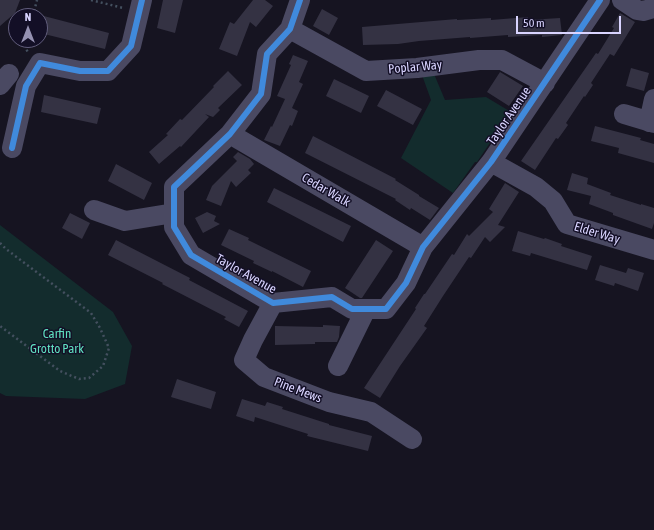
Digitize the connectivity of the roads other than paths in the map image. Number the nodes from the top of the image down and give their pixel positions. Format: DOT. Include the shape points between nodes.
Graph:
graph roads {
  1 [pos="300,0"];
  2 [pos="600,0"];
  3 [pos="622,0"];
  4 [pos="140,6"];
  5 [pos="654,8"];
  6 [pos="290,29"];
  7 [pos="545,83"];
  8 [pos="654,99"];
  9 [pos="624,114"];
  10 [pos="652,123"];
  11 [pos="230,134"];
  12 [pos="12,148"];
  13 [pos="491,162"];
  14 [pos="94,210"];
  15 [pos="174,212"];
  16 [pos="423,246"];
  17 [pos="654,250"];
  18 [pos="273,303"];
  19 [pos="366,309"];
  20 [pos="338,366"];
  21 [pos="412,439"];
  1 -- 6 [label="street, Taylor Avenue"];
  2 -- 7 [label="street, Taylor Avenue"];
  3 -- 5 [label="street" via="636,10"];
  4 -- 12 [label="street" via="131,46 108,71 80,71 40,63 26,86"];
  6 -- 7 [label="street, Poplar Way" via="366,71 502,60"];
  6 -- 11 [label="street, Taylor Avenue" via="267,54 261,94"];
  7 -- 13 [label="street, Taylor Avenue"];
  8 -- 10 [label="street"];
  9 -- 10 [label="street"];
  11 -- 15 [label="street, Taylor Avenue" via="174,187"];
  11 -- 16 [label="street, Cedar Walk"];
  13 -- 16 [label="street, Taylor Avenue"];
  13 -- 17 [label="street, Elder Way" via="536,187 553,201 567,224"];
  14 -- 15 [label="street" via="125,221"];
  15 -- 18 [label="street, Taylor Avenue" via="174,227 191,255"];
  16 -- 19 [label="street, Taylor Avenue" via="406,283 386,309"];
  18 -- 19 [label="street, Taylor Avenue" via="332,297 352,309"];
  18 -- 21 [label="street, Pine Mews" via="244,360 264,377 329,402 371,412"];
  19 -- 20 [label="street"];
}
